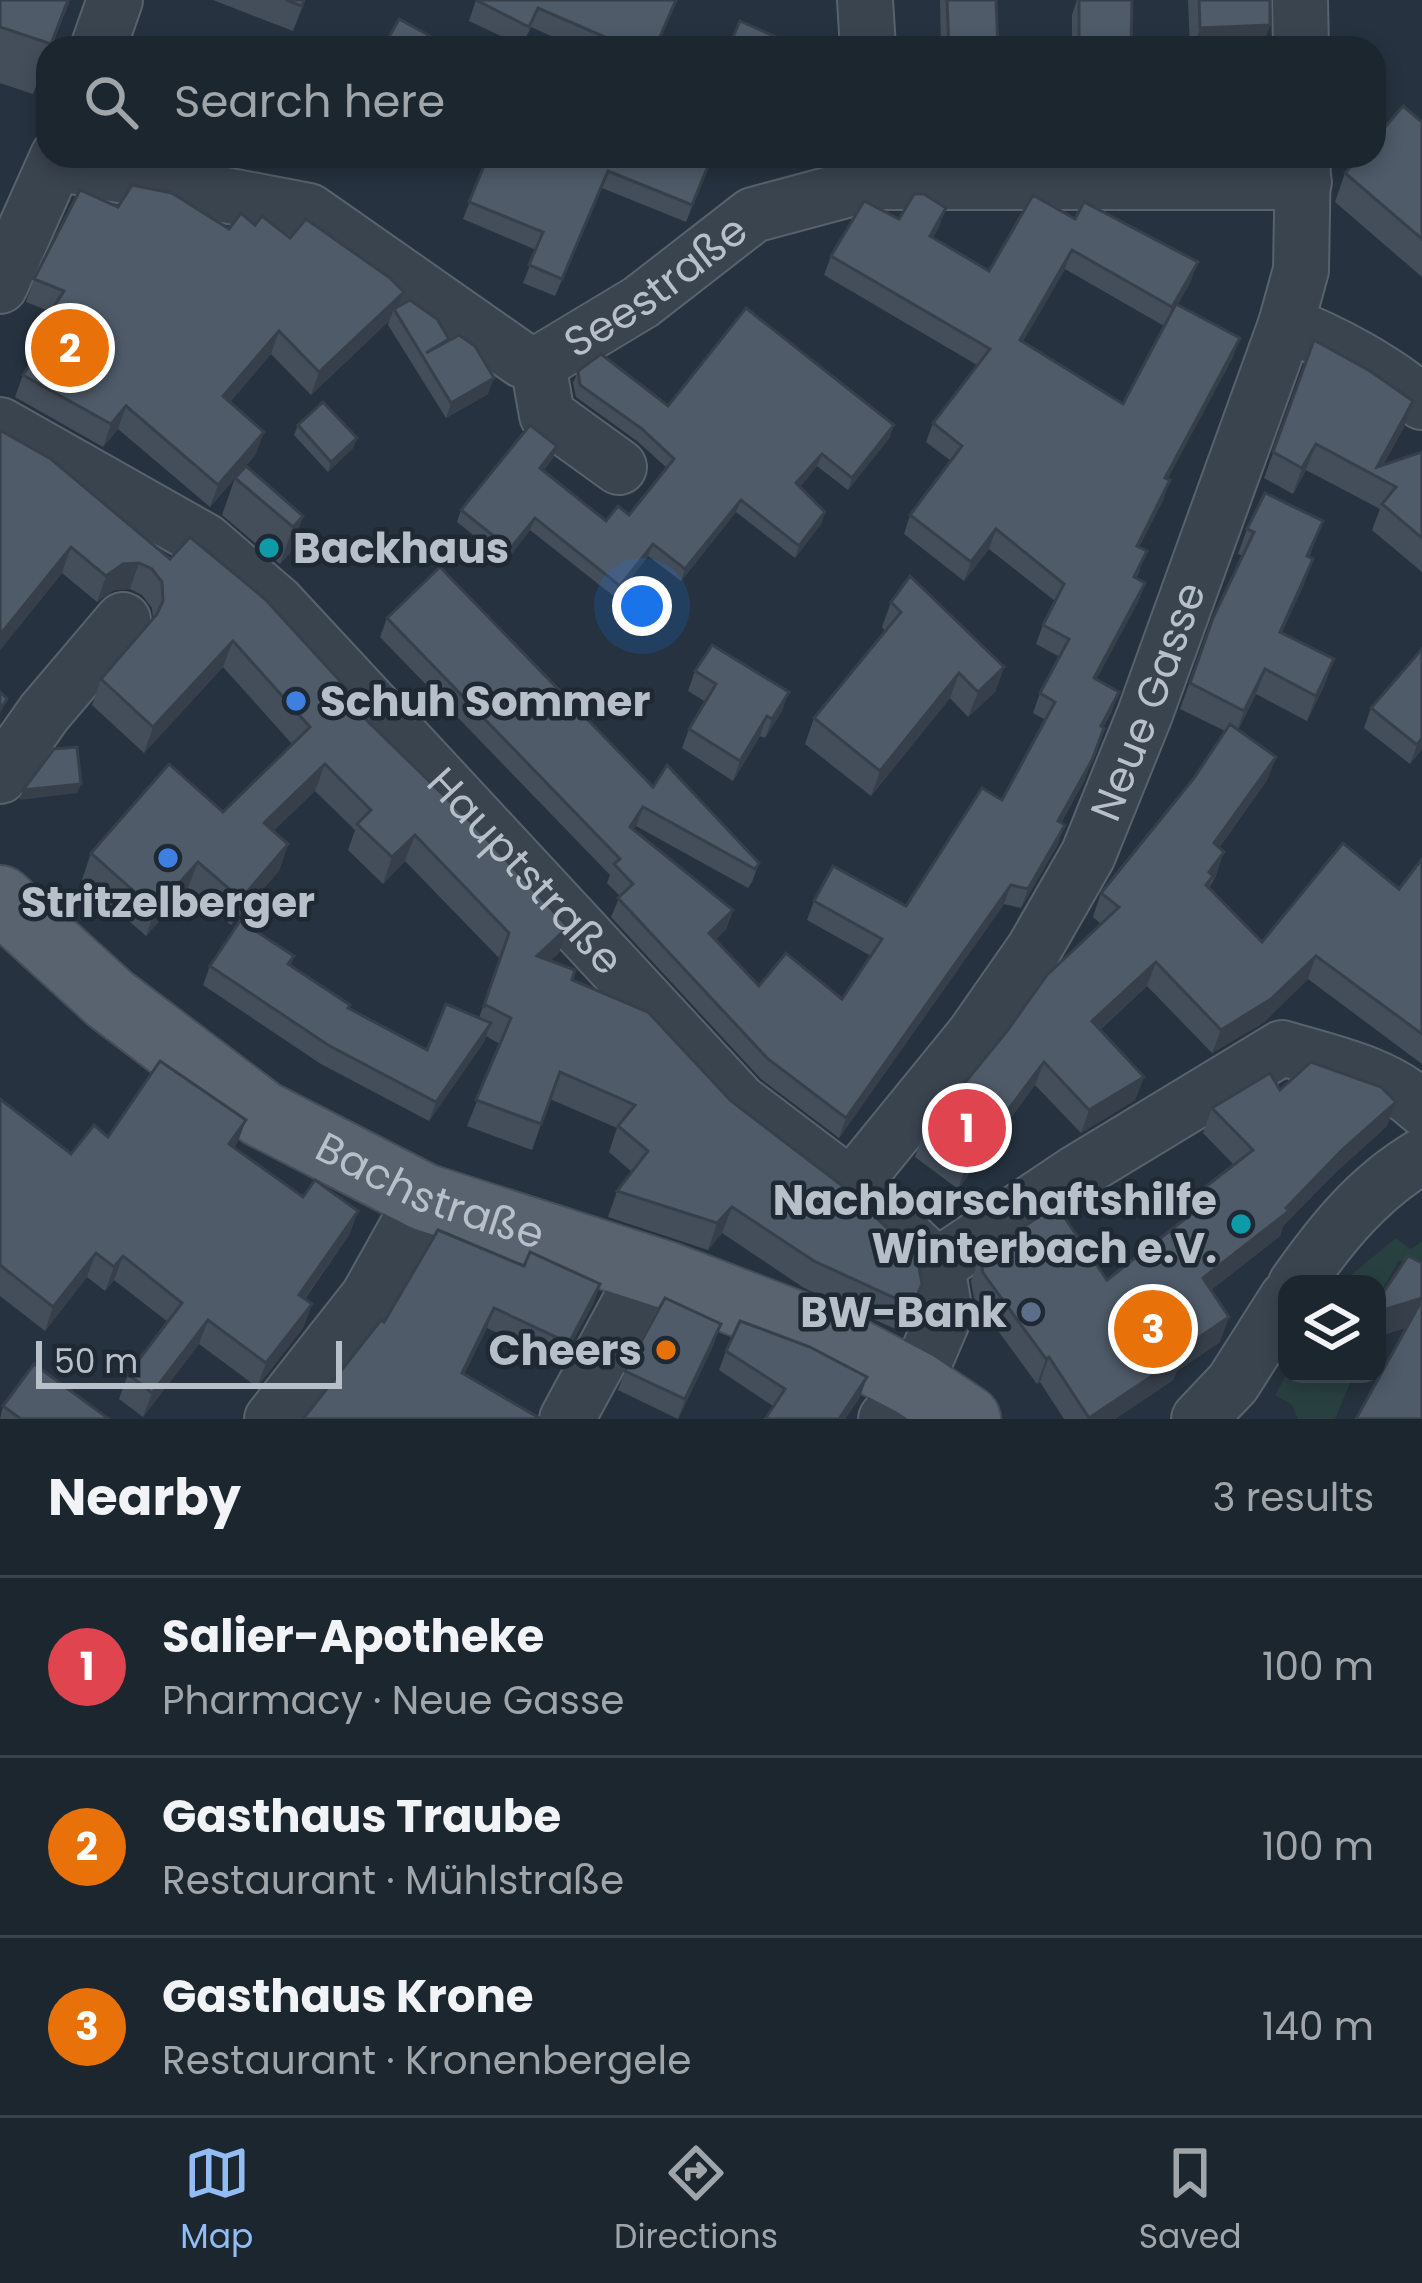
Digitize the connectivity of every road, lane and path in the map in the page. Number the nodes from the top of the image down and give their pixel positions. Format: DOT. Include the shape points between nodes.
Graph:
graph roads {
  1 [pos="115,0"];
  2 [pos="865,0"];
  3 [pos="1300,0"];
  4 [pos="102,36"];
  5 [pos="867,36"];
  6 [pos="1301,36"];
  7 [pos="53,168"];
  8 [pos="97,168"];
  9 [pos="875,169"];
  10 [pos="1304,169"];
  11 [pos="0,286"];
  12 [pos="1286,325"];
  13 [pos="538,364"];
  14 [pos="1416,385"];
  15 [pos="0,425"];
  16 [pos="619,467"];
  17 [pos="122,620"];
  18 [pos="0,776"];
  19 [pos="0,898"];
  20 [pos="1422,1108"];
  21 [pos="1422,1156"];
  22 [pos="850,1186"];
  23 [pos="424,1197"];
  24 [pos="937,1265"];
  25 [pos="648,1269"];
  26 [pos="1303,1275"];
  27 [pos="1278,1312"];
  28 [pos="922,1407"];
  29 [pos="272,1419"];
  30 [pos="567,1419"];
  31 [pos="1199,1419"];
  1 -- 4 [label="street"];
  2 -- 5 [label="street"];
  3 -- 6 [label="street"];
  7 -- 11 [label="street"];
  8 -- 13 [label="street, Seestraße" via="309,211"];
  9 -- 10 [label="street, Seestraße"];
  9 -- 13 [label="street, Seestraße" via="753,215 641,302"];
  10 -- 12 [label="street, Neue Gasse" via="1300,271"];
  12 -- 14 [label="street"];
  12 -- 22 [label="street, Neue Gasse" via="1088,855 986,1018"];
  13 -- 16 [label="street" via="547,415"];
  15 -- 22 [label="street, Hauptstraße" via="205,541 277,603 740,1102"];
  17 -- 18 [label="street"];
  19 -- 23 [label="main road, Bachstraße" via="110,999 262,1114"];
  20 -- 24 [label="street" via="1364,1073 1282,1048"];
  21 -- 26 [label="street" via="1339,1224"];
  22 -- 24 [label="street, Hauptstraße"];
  23 -- 25 [label="main road, Bachstraße"];
  23 -- 29 [label="street" via="368,1297"];
  24 -- 28 [label="street" via="946,1314"];
  25 -- 28 [label="main road, Bachstraße" via="818,1334"];
  25 -- 30 [label="street"];
  27 -- 31 [label="street"];
}
